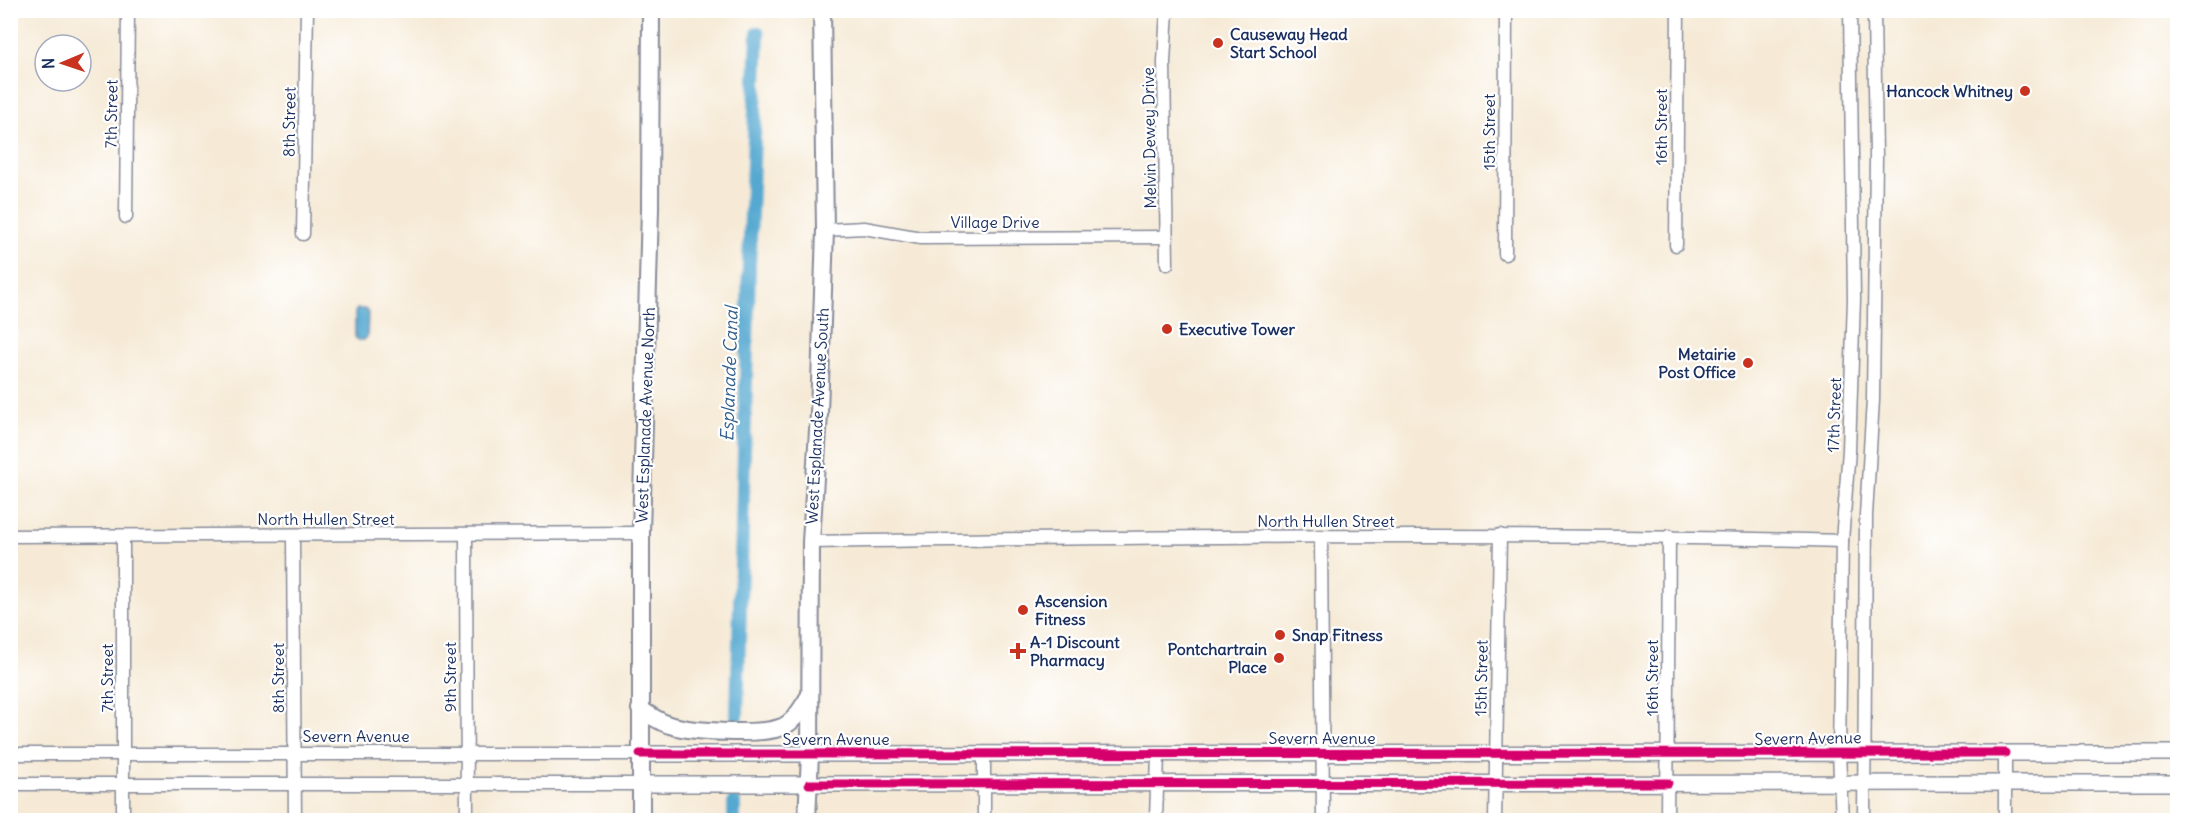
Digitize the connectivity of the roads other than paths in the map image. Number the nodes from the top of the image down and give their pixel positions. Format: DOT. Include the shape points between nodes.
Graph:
graph roads {
  1 [pos="128,10"];
  2 [pos="307,10"];
  3 [pos="651,10"];
  4 [pos="822,10"];
  5 [pos="1167,10"];
  6 [pos="1506,10"];
  7 [pos="1678,10"];
  8 [pos="1850,10"];
  9 [pos="1874,10"];
  10 [pos="126,217"];
  11 [pos="825,230"];
  12 [pos="303,234"];
  13 [pos="1167,237"];
  14 [pos="1676,244"];
  15 [pos="1505,255"];
  16 [pos="1167,264"];
  17 [pos="641,533"];
  18 [pos="466,534"];
  19 [pos="1500,535"];
  20 [pos="10,536"];
  21 [pos="123,536"];
  22 [pos="293,536"];
  23 [pos="1669,536"];
  24 [pos="1321,537"];
  25 [pos="1842,541"];
  26 [pos="811,542"];
  27 [pos="810,695"];
  28 [pos="640,709"];
  29 [pos="1863,752"];
  30 [pos="1324,753"];
  31 [pos="1497,753"];
  32 [pos="1668,753"];
  33 [pos="1839,753"];
  34 [pos="2005,753"];
  35 [pos="2178,753"];
  36 [pos="10,754"];
  37 [pos="123,754"];
  38 [pos="295,754"];
  39 [pos="467,754"];
  40 [pos="640,754"];
  41 [pos="810,754"];
  42 [pos="984,754"];
  43 [pos="1158,754"];
  44 [pos="1322,783"];
  45 [pos="1496,783"];
  46 [pos="1668,783"];
  47 [pos="1841,783"];
  48 [pos="1864,783"];
  49 [pos="2005,783"];
  50 [pos="2178,783"];
  51 [pos="10,784"];
  52 [pos="123,784"];
  53 [pos="295,784"];
  54 [pos="467,784"];
  55 [pos="640,784"];
  56 [pos="809,784"];
  57 [pos="984,784"];
  58 [pos="1157,784"];
  59 [pos="123,820"];
  60 [pos="295,820"];
  61 [pos="467,820"];
  62 [pos="641,820"];
  63 [pos="807,820"];
  64 [pos="984,820"];
  65 [pos="1156,820"];
  66 [pos="1323,820"];
  67 [pos="1495,820"];
  68 [pos="1667,820"];
  69 [pos="1842,820"];
  70 [pos="1864,820"];
  71 [pos="2005,820"];
  1 -- 10 [label="street, 7th Street"];
  2 -- 12 [label="street, 8th Street"];
  3 -- 17 [label="main road, West Esplanade Avenue North"];
  4 -- 11 [label="main road, West Esplanade Avenue South"];
  5 -- 13 [label="street, Melvin Dewey Drive"];
  6 -- 15 [label="street, 15th Street"];
  7 -- 14 [label="street, 16th Street"];
  8 -- 25 [label="street, 17th Street" via="1854,299"];
  9 -- 29 [label="street" via="1873,400 1866,515"];
  11 -- 13 [label="street, Village Drive" via="864,228 921,238"];
  11 -- 26 [label="main road, West Esplanade Avenue South"];
  13 -- 16 [label="street, Melvin Dewey Drive"];
  17 -- 18 [label="street, North Hullen Street"];
  17 -- 28 [label="main road, West Esplanade Avenue North"];
  18 -- 22 [label="street, North Hullen Street"];
  18 -- 39 [label="street, 9th Street"];
  19 -- 23 [label="street, North Hullen Street"];
  19 -- 24 [label="street, North Hullen Street"];
  19 -- 31 [label="street, 15th Street"];
  20 -- 21 [label="street, North Hullen Street"];
  21 -- 22 [label="street, North Hullen Street"];
  21 -- 37 [label="street, 7th Street"];
  22 -- 38 [label="street, 8th Street"];
  23 -- 25 [label="street, North Hullen Street"];
  23 -- 32 [label="street, 16th Street"];
  24 -- 26 [label="street, North Hullen Street"];
  24 -- 30 [label="street"];
  25 -- 33 [label="street, 17th Street"];
  26 -- 27 [label="main road, West Esplanade Avenue South"];
  27 -- 28 [label="main road" via="794,720 780,728 742,732 671,726"];
  27 -- 41 [label="main road, West Esplanade Avenue South"];
  28 -- 40 [label="main road, West Esplanade Avenue North"];
  29 -- 33 [label="street, Severn Avenue"];
  29 -- 34 [label="street, Severn Avenue"];
  29 -- 48 [label="street"];
  30 -- 31 [label="street, Severn Avenue"];
  30 -- 43 [label="street, Severn Avenue"];
  30 -- 44 [label="street"];
  31 -- 32 [label="street, Severn Avenue"];
  31 -- 45 [label="street, 15th Street"];
  32 -- 33 [label="street, Severn Avenue"];
  32 -- 46 [label="street, 16th Street"];
  33 -- 47 [label="street, 17th Street"];
  34 -- 35 [label="street, Severn Avenue"];
  34 -- 49 [label="street"];
  36 -- 37 [label="street, Severn Avenue"];
  37 -- 38 [label="street, Severn Avenue"];
  37 -- 52 [label="street, 7th Street"];
  38 -- 39 [label="street, Severn Avenue"];
  38 -- 53 [label="street, 8th Street"];
  39 -- 40 [label="street, Severn Avenue"];
  39 -- 54 [label="street, 9th Street"];
  40 -- 41 [label="street, Severn Avenue"];
  40 -- 55 [label="main road, West Esplanade Avenue North"];
  41 -- 42 [label="street, Severn Avenue"];
  41 -- 56 [label="main road, West Esplanade Avenue South"];
  42 -- 43 [label="street, Severn Avenue"];
  42 -- 57 [label="street"];
  43 -- 58 [label="street"];
  44 -- 45 [label="street"];
  44 -- 58 [label="street"];
  44 -- 66 [label="street"];
  45 -- 46 [label="street"];
  45 -- 67 [label="street, 15th Street"];
  46 -- 47 [label="street"];
  46 -- 68 [label="street, 16th Street"];
  47 -- 48 [label="street"];
  47 -- 69 [label="street, 17th Street"];
  48 -- 49 [label="street"];
  48 -- 70 [label="street"];
  49 -- 50 [label="street"];
  49 -- 71 [label="street"];
  51 -- 52 [label="street"];
  52 -- 53 [label="street"];
  52 -- 59 [label="street, 7th Street"];
  53 -- 54 [label="street"];
  53 -- 60 [label="street, 8th Street"];
  54 -- 55 [label="street"];
  54 -- 61 [label="street, 9th Street"];
  55 -- 56 [label="street"];
  55 -- 62 [label="main road, West Esplanade Avenue North"];
  56 -- 57 [label="street"];
  56 -- 63 [label="main road, West Esplanade Avenue South"];
  57 -- 58 [label="street"];
  57 -- 64 [label="street"];
  58 -- 65 [label="street"];
}
